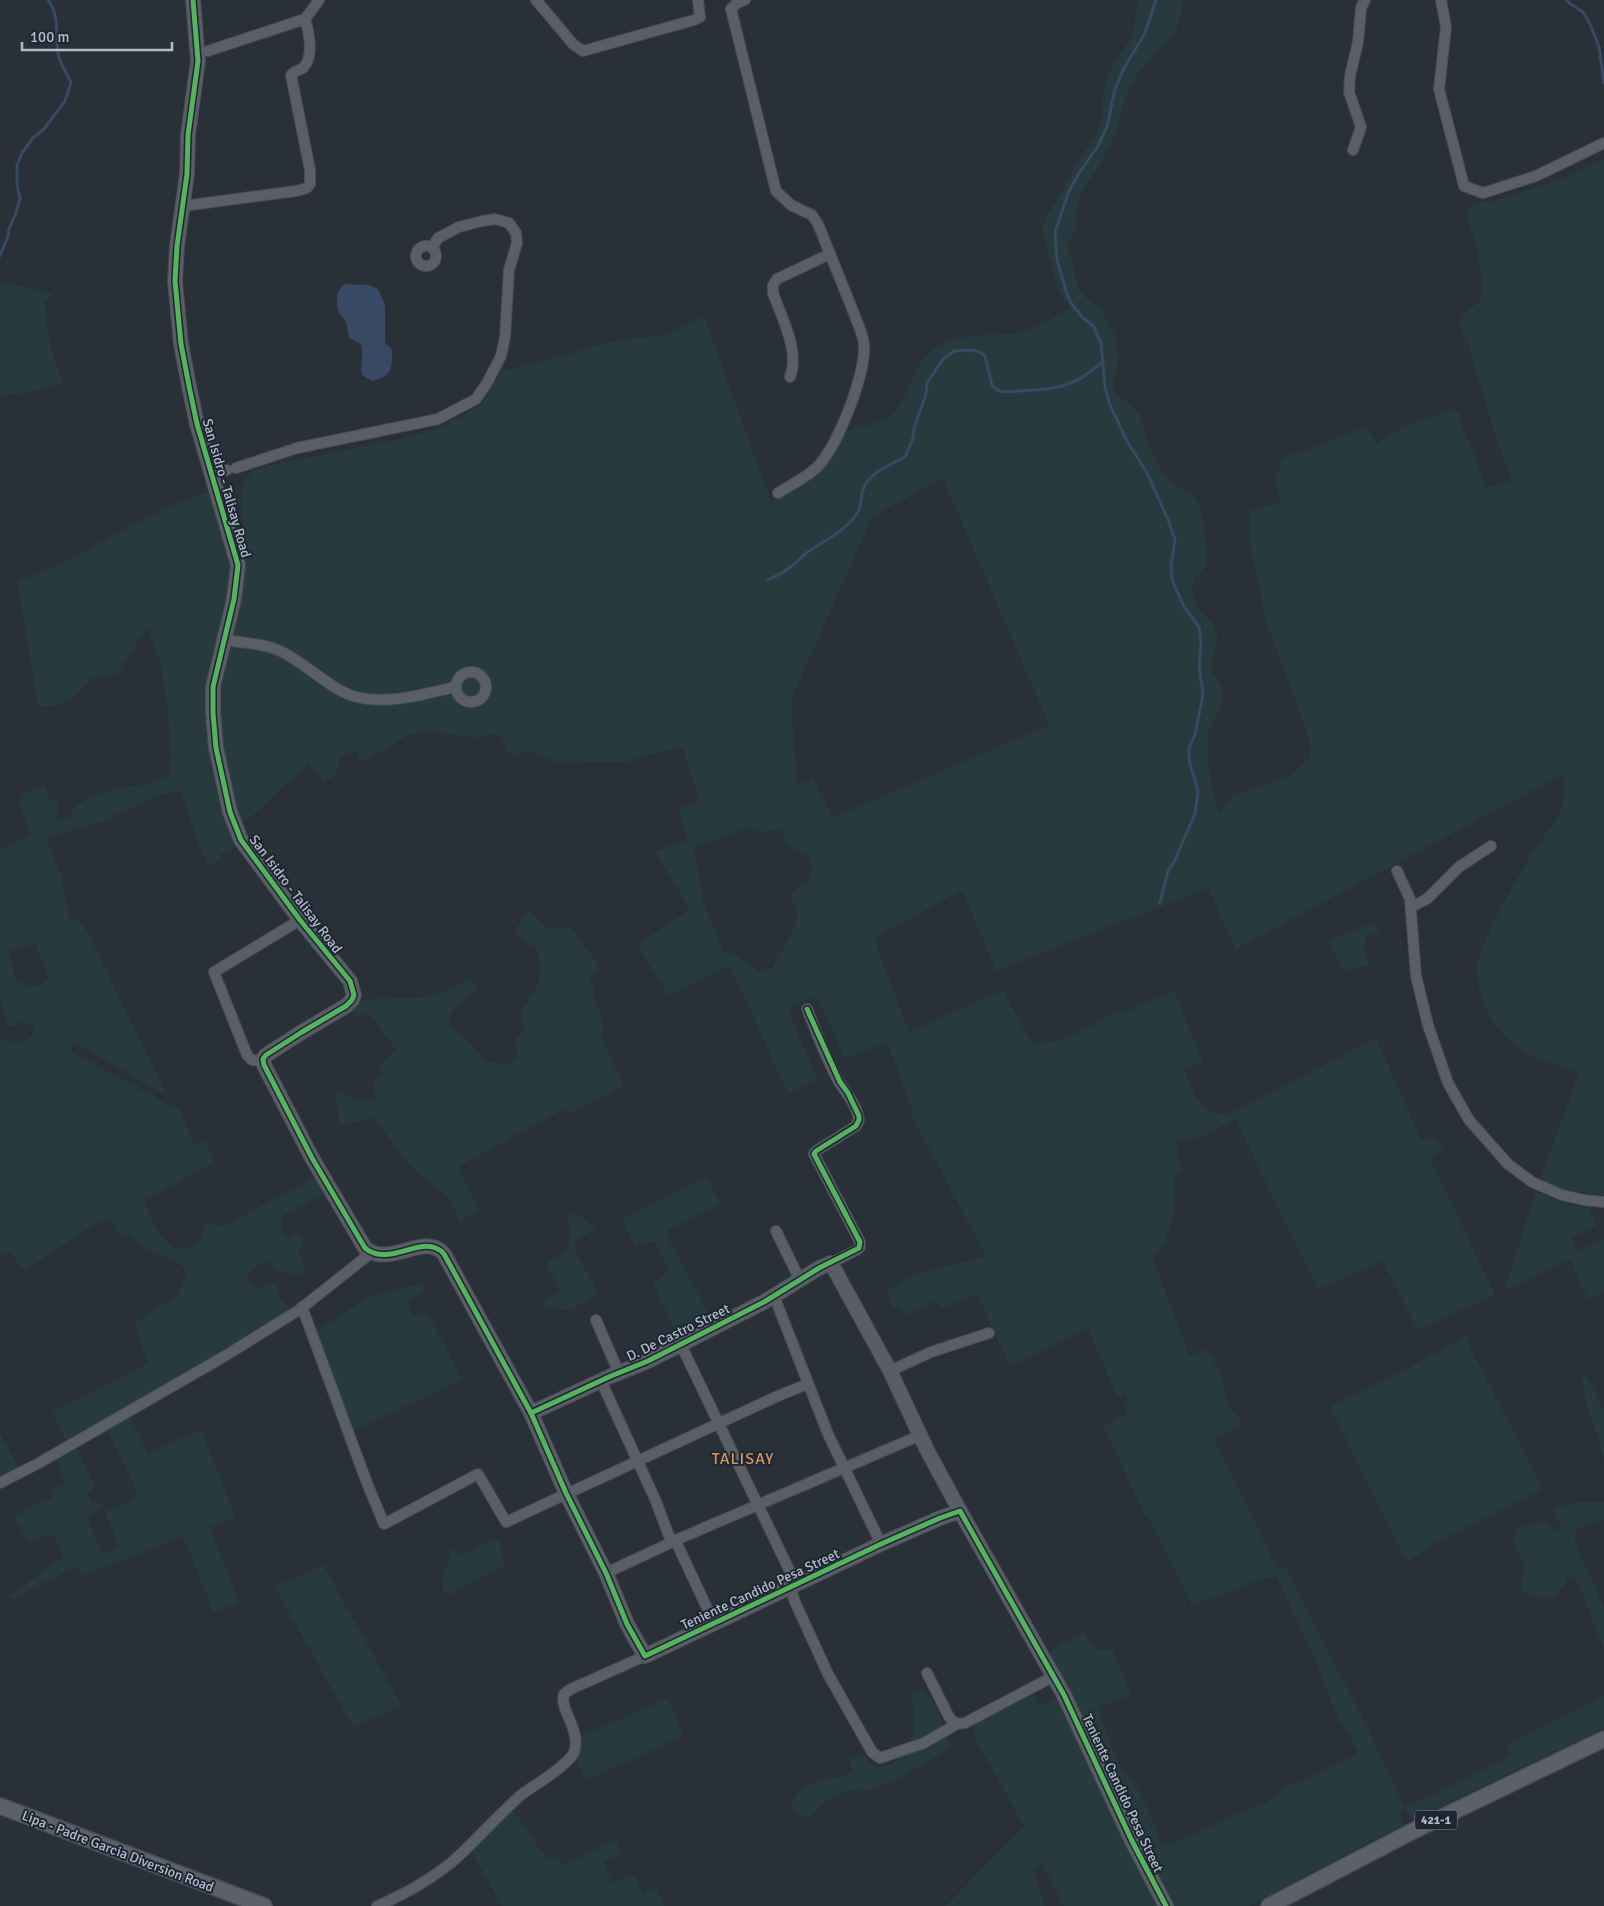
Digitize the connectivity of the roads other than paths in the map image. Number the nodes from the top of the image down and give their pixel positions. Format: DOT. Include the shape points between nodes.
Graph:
graph roads {
  1 [pos="193,0"];
  2 [pos="319,0"];
  3 [pos="536,0"];
  4 [pos="698,0"];
  5 [pos="745,0"];
  6 [pos="1366,0"];
  7 [pos="1442,0"];
  8 [pos="305,19"];
  9 [pos="208,51"];
  10 [pos="1604,143"];
  11 [pos="1353,150"];
  12 [pos="183,206"];
  13 [pos="432,248"];
  14 [pos="830,254"];
  15 [pos="790,377"];
  16 [pos="211,474"];
  17 [pos="778,492"];
  18 [pos="225,640"];
  19 [pos="455,687"];
  20 [pos="1491,846"];
  21 [pos="1397,871"];
  22 [pos="1411,908"];
  23 [pos="300,920"];
  24 [pos="807,1009"];
  25 [pos="263,1061"];
  26 [pos="1604,1202"];
  27 [pos="776,1231"];
  28 [pos="371,1253"];
  29 [pos="831,1263"];
  30 [pos="800,1280"];
  31 [pos="774,1296"];
  32 [pos="302,1307"];
  33 [pos="596,1320"];
  34 [pos="989,1333"];
  35 [pos="681,1345"];
  36 [pos="890,1371"];
  37 [pos="619,1373"];
  38 [pos="601,1381"];
  39 [pos="808,1384"];
  40 [pos="531,1413"];
  41 [pos="719,1423"];
  42 [pos="921,1435"];
  43 [pos="638,1460"];
  44 [pos="845,1468"];
  45 [pos="0,1483"];
  46 [pos="566,1493"];
  47 [pos="757,1505"];
  48 [pos="960,1511"];
  49 [pos="674,1541"];
  50 [pos="881,1544"];
  51 [pos="606,1573"];
  52 [pos="793,1586"];
  53 [pos="714,1623"];
  54 [pos="645,1656"];
  55 [pos="927,1673"];
  56 [pos="1054,1676"];
  57 [pos="957,1724"];
  58 [pos="1604,1739"];
  59 [pos="0,1806"];
  60 [pos="264,1906"];
  61 [pos="377,1906"];
  62 [pos="1166,1906"];
  63 [pos="1269,1906"];
  1 -- 12 [label="street, San Isidro - Talisay Road" via="198,61"];
  2 -- 8 [label="street"];
  3 -- 4 [label="street" via="573,44 583,51 694,20 700,17"];
  5 -- 14 [label="street" via="731,9 776,191 791,205 812,215"];
  6 -- 11 [label="street" via="1361,8 1350,76 1349,92 1360,127"];
  7 -- 10 [label="street" via="1446,27 1439,89 1464,186 1483,193 1536,176"];
  8 -- 9 [label="street"];
  8 -- 12 [label="street" via="309,60 291,76 310,170 309,186 292,192"];
  12 -- 16 [label="street, San Isidro - Talisay Road" via="175,272 181,344"];
  13 -- 16 [label="street" via="438,238 482,221 495,219 509,223 516,233 518,242 509,270 505,337 500,356 476,399 438,419 297,448"];
  14 -- 15 [label="street" via="778,279 773,285 794,354"];
  14 -- 17 [label="street" via="863,342 862,364 848,413 830,452 809,474"];
  16 -- 18 [label="street, San Isidro - Talisay Road" via="238,565"];
  18 -- 19 [label="street" via="278,650 342,692 358,698 394,699"];
  18 -- 23 [label="street, San Isidro - Talisay Road" via="213,696 216,748 228,806 245,846"];
  20 -- 22 [label="street" via="1459,867 1428,899"];
  21 -- 22 [label="street" via="1408,893"];
  22 -- 26 [label="street" via="1414,956 1423,1010 1446,1076 1469,1120 1508,1164 1532,1182 1562,1195"];
  23 -- 25 [label="street, San Isidro - Talisay Road" via="350,981 354,995 346,1006 296,1035 266,1055"];
  23 -- 25 [label="street" via="214,972 247,1055 252,1060"];
  24 -- 29 [label="street" via="859,1120 856,1126 814,1154 860,1242 857,1250"];
  25 -- 28 [label="street" via="312,1158 360,1242"];
  27 -- 30 [label="street"];
  28 -- 32 [label="street"];
  28 -- 40 [label="street" via="389,1255 428,1246 442,1251"];
  29 -- 30 [label="street, D. De Castro Street"];
  29 -- 36 [label="street"];
  30 -- 31 [label="street, D. De Castro Street"];
  31 -- 35 [label="street, D. De Castro Street"];
  31 -- 39 [label="street"];
  32 -- 45 [label="street" via="226,1356"];
  32 -- 46 [label="street" via="384,1524 476,1474 481,1477 506,1522"];
  33 -- 37 [label="street"];
  34 -- 36 [label="street" via="931,1352"];
  35 -- 37 [label="street, D. De Castro Street"];
  35 -- 41 [label="street"];
  36 -- 42 [label="street"];
  37 -- 38 [label="street, D. De Castro Street"];
  38 -- 40 [label="street, D. De Castro Street"];
  38 -- 43 [label="street"];
  39 -- 41 [label="street"];
  39 -- 44 [label="street"];
  40 -- 46 [label="street"];
  41 -- 43 [label="street"];
  41 -- 47 [label="street"];
  42 -- 44 [label="street"];
  42 -- 48 [label="street"];
  43 -- 46 [label="street"];
  43 -- 49 [label="street" via="669,1536"];
  44 -- 47 [label="street"];
  44 -- 50 [label="street"];
  46 -- 51 [label="street"];
  47 -- 49 [label="street"];
  47 -- 52 [label="street"];
  48 -- 50 [label="street, Teniente Candido Pesa Street"];
  48 -- 56 [label="street, Teniente Candido Pesa Street"];
  49 -- 51 [label="street"];
  49 -- 53 [label="street"];
  50 -- 52 [label="street, Teniente Candido Pesa Street"];
  51 -- 54 [label="street" via="627,1624"];
  52 -- 53 [label="street, Teniente Candido Pesa Street"];
  52 -- 57 [label="street" via="795,1602 828,1674 872,1752 880,1758 924,1743"];
  53 -- 54 [label="street, Teniente Candido Pesa Street"];
  54 -- 61 [label="street" via="564,1694 563,1702 576,1736 575,1749 569,1759 519,1797 451,1863"];
  55 -- 57 [label="street" via="948,1715"];
  56 -- 57 [label="street" via="965,1723"];
  56 -- 62 [label="street, Teniente Candido Pesa Street"];
  58 -- 63 [label="main road, 421-1" via="1411,1832"];
  59 -- 60 [label="main road, Lipa - Padre Garcia Diversion Road"];
}
